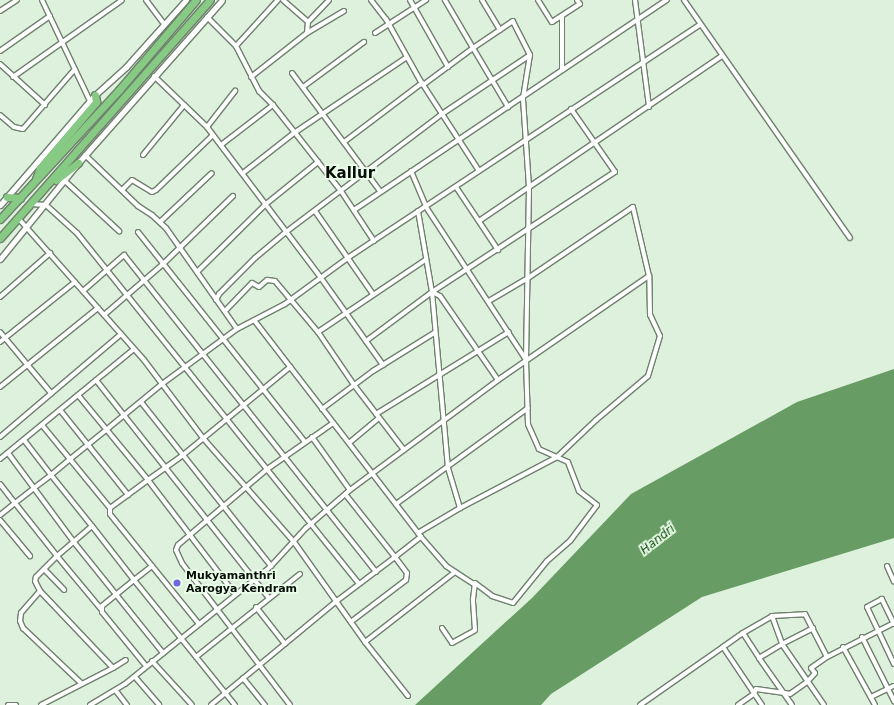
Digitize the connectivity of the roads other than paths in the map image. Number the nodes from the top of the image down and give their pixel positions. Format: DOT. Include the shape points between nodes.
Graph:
graph roads {
  1 [pos="17,0"];
  2 [pos="42,0"];
  3 [pos="122,0"];
  4 [pos="146,0"];
  5 [pos="186,0"];
  6 [pos="196,0"];
  7 [pos="210,0"];
  8 [pos="222,0"];
  9 [pos="278,0"];
  10 [pos="284,0"];
  11 [pos="329,0"];
  12 [pos="371,0"];
  13 [pos="410,0"];
  14 [pos="426,0"];
  15 [pos="445,0"];
  16 [pos="482,0"];
  17 [pos="538,0"];
  18 [pos="577,0"];
  19 [pos="635,0"];
  20 [pos="667,0"];
  21 [pos="684,0"];
  22 [pos="415,8"];
  23 [pos="0,11"];
  24 [pos="344,11"];
  25 [pos="50,16"];
  26 [pos="562,16"];
  27 [pos="207,17"];
  28 [pos="638,19"];
  29 [pos="308,22"];
  30 [pos="164,24"];
  31 [pos="389,24"];
  32 [pos="700,25"];
  33 [pos="500,30"];
  34 [pos="307,33"];
  35 [pos="375,33"];
  36 [pos="64,42"];
  37 [pos="364,42"];
  38 [pos="236,46"];
  39 [pos="473,48"];
  40 [pos="0,51"];
  41 [pos="530,55"];
  42 [pos="722,56"];
  43 [pos="407,57"];
  44 [pos="644,61"];
  45 [pos="0,64"];
  46 [pos="448,67"];
  47 [pos="75,70"];
  48 [pos="562,70"];
  49 [pos="292,73"];
  50 [pos="154,76"];
  51 [pos="13,77"];
  52 [pos="251,77"];
  53 [pos="492,80"];
  54 [pos="423,84"];
  55 [pos="303,87"];
  56 [pos="235,91"];
  57 [pos="96,95"];
  58 [pos="523,98"];
  59 [pos="90,101"];
  60 [pos="45,105"];
  61 [pos="184,105"];
  62 [pos="273,105"];
  63 [pos="508,107"];
  64 [pos="649,107"];
  65 [pos="571,109"];
  66 [pos="322,113"];
  67 [pos="442,114"];
  68 [pos="0,115"];
  69 [pos="207,127"];
  70 [pos="294,133"];
  71 [pos="213,135"];
  72 [pos="528,138"];
  73 [pos="459,140"];
  74 [pos="344,142"];
  75 [pos="595,143"];
  76 [pos="221,145"];
  77 [pos="85,155"];
  78 [pos="143,155"];
  79 [pos="78,162"];
  80 [pos="318,162"];
  81 [pos="365,171"];
  82 [pos="411,171"];
  83 [pos="479,171"];
  84 [pos="212,173"];
  85 [pos="243,173"];
  86 [pos="65,180"];
  87 [pos="34,183"];
  88 [pos="456,187"];
  89 [pos="529,187"];
  90 [pos="122,190"];
  91 [pos="42,191"];
  92 [pos="341,191"];
  93 [pos="380,191"];
  94 [pos="233,196"];
  95 [pos="7,197"];
  96 [pos="20,198"];
  97 [pos="30,204"];
  98 [pos="266,204"];
  99 [pos="0,205"];
  100 [pos="46,205"];
  101 [pos="426,206"];
  102 [pos="354,210"];
  103 [pos="315,211"];
  104 [pos="418,211"];
  105 [pos="18,218"];
  106 [pos="0,219"];
  107 [pos="479,221"];
  108 [pos="160,222"];
  109 [pos="27,227"];
  110 [pos="119,230"];
  111 [pos="529,230"];
  112 [pos="138,232"];
  113 [pos="286,232"];
  114 [pos="0,238"];
  115 [pos="850,238"];
  116 [pos="374,241"];
  117 [pos="180,249"];
  118 [pos="498,250"];
  119 [pos="50,253"];
  120 [pos="349,257"];
  121 [pos="0,259"];
  122 [pos="425,260"];
  123 [pos="162,265"];
  124 [pos="108,270"];
  125 [pos="468,270"];
  126 [pos="197,272"];
  127 [pos="649,276"];
  128 [pos="321,278"];
  129 [pos="528,278"];
  130 [pos="145,279"];
  131 [pos="75,282"];
  132 [pos="83,291"];
  133 [pos="432,292"];
  134 [pos="127,294"];
  135 [pos="373,294"];
  136 [pos="0,297"];
  137 [pos="216,300"];
  138 [pos="290,300"];
  139 [pos="489,301"];
  140 [pos="98,308"];
  141 [pos="225,311"];
  142 [pos="347,313"];
  143 [pos="104,315"];
  144 [pos="254,320"];
  145 [pos="236,329"];
  146 [pos="0,332"];
  147 [pos="318,332"];
  148 [pos="509,332"];
  149 [pos="434,333"];
  150 [pos="121,334"];
  151 [pos="5,338"];
  152 [pos="222,340"];
  153 [pos="366,341"];
  154 [pos="0,342"];
  155 [pos="134,349"];
  156 [pos="478,350"];
  157 [pos="204,353"];
  158 [pos="526,360"];
  159 [pos="28,365"];
  160 [pos="383,365"];
  161 [pos="290,367"];
  162 [pos="185,368"];
  163 [pos="438,374"];
  164 [pos="96,380"];
  165 [pos="498,380"];
  166 [pos="162,384"];
  167 [pos="354,385"];
  168 [pos="0,387"];
  169 [pos="263,389"];
  170 [pos="51,393"];
  171 [pos="78,395"];
  172 [pos="141,402"];
  173 [pos="244,405"];
  174 [pos="528,408"];
  175 [pos="322,409"];
  176 [pos="60,410"];
  177 [pos="376,414"];
  178 [pos="123,416"];
  179 [pos="379,418"];
  180 [pos="225,420"];
  181 [pos="444,421"];
  182 [pos="333,423"];
  183 [pos="42,425"];
  184 [pos="106,430"];
  185 [pos="0,437"];
  186 [pos="312,437"];
  187 [pos="203,438"];
  188 [pos="24,440"];
  189 [pos="305,442"];
  190 [pos="349,444"];
  191 [pos="87,445"];
  192 [pos="404,450"];
  193 [pos="8,453"];
  194 [pos="183,455"];
  195 [pos="283,456"];
  196 [pos="557,457"];
  197 [pos="0,459"];
  198 [pos="69,460"];
  199 [pos="165,468"];
  200 [pos="448,468"];
  201 [pos="266,470"];
  202 [pos="373,473"];
  203 [pos="51,475"];
  204 [pos="148,480"];
  205 [pos="0,484"];
  206 [pos="34,488"];
  207 [pos="246,488"];
  208 [pos="350,490"];
  209 [pos="346,494"];
  210 [pos="128,495"];
  211 [pos="15,503"];
  212 [pos="396,504"];
  213 [pos="224,506"];
  214 [pos="110,508"];
  215 [pos="460,508"];
  216 [pos="327,510"];
  217 [pos="0,515"];
  218 [pos="0,520"];
  219 [pos="207,520"];
  220 [pos="310,523"];
  221 [pos="92,526"];
  222 [pos="190,534"];
  223 [pos="420,535"];
  224 [pos="73,542"];
  225 [pos="294,542"];
  226 [pos="30,556"];
  227 [pos="57,556"];
  228 [pos="395,557"];
  229 [pos="152,566"];
  230 [pos="271,566"];
  231 [pos="887,566"];
  232 [pos="44,568"];
  233 [pos="376,572"];
  234 [pos="455,572"];
  235 [pos="300,574"];
  236 [pos="253,579"];
  237 [pos="134,580"];
  238 [pos="894,582"];
  239 [pos="359,584"];
  240 [pos="475,585"];
  241 [pos="64,590"];
  242 [pos="40,591"];
  243 [pos="117,594"];
  244 [pos="235,594"];
  245 [pos="268,597"];
  246 [pos="338,600"];
  247 [pos="256,607"];
  248 [pos="101,609"];
  249 [pos="217,609"];
  250 [pos="772,616"];
  251 [pos="352,621"];
  252 [pos="894,623"];
  253 [pos="199,624"];
  254 [pos="232,627"];
  255 [pos="442,628"];
  256 [pos="813,628"];
  257 [pos="878,630"];
  258 [pos="743,633"];
  259 [pos="862,637"];
  260 [pos="181,638"];
  261 [pos="365,642"];
  262 [pos="285,644"];
  263 [pos="782,644"];
  264 [pos="723,647"];
  265 [pos="843,647"];
  266 [pos="163,653"];
  267 [pos="196,657"];
  268 [pos="827,657"];
  269 [pos="760,658"];
  270 [pos="126,660"];
  271 [pos="152,661"];
  272 [pos="260,664"];
  273 [pos="894,664"];
  274 [pos="146,666"];
  275 [pos="113,668"];
  276 [pos="135,677"];
  277 [pos="243,678"];
  278 [pos="807,682"];
  279 [pos="82,684"];
  280 [pos="894,686"];
  281 [pos="888,689"];
  282 [pos="116,691"];
  283 [pos="225,693"];
  284 [pos="783,693"];
  285 [pos="754,694"];
  286 [pos="408,696"];
  287 [pos="871,697"];
  288 [pos="894,701"];
  289 [pos="8,705"];
  290 [pos="16,705"];
  291 [pos="41,705"];
  292 [pos="90,705"];
  293 [pos="127,705"];
  294 [pos="159,705"];
  295 [pos="192,705"];
  296 [pos="211,705"];
  297 [pos="235,705"];
  298 [pos="265,705"];
  299 [pos="290,705"];
  300 [pos="640,705"];
  301 [pos="738,705"];
  302 [pos="762,705"];
  303 [pos="792,705"];
  304 [pos="824,705"];
  305 [pos="875,705"];
  1 -- 23 [label="street"];
  2 -- 25 [label="street"];
  3 -- 36 [label="street"];
  4 -- 30 [label="street"];
  5 -- 30 [label="street"];
  6 -- 87 [label="highway"];
  7 -- 91 [label="highway"];
  8 -- 27 [label="street"];
  9 -- 38 [label="street"];
  10 -- 29 [label="street"];
  11 -- 29 [label="street"];
  12 -- 31 [label="street"];
  13 -- 22 [label="street"];
  14 -- 22 [label="street"];
  15 -- 39 [label="street"];
  16 -- 33 [label="street"];
  17 -- 26 [label="street" via="552,22"];
  18 -- 26 [label="street" via="580,4"];
  19 -- 28 [label="street"];
  20 -- 28 [label="street"];
  21 -- 32 [label="street"];
  22 -- 31 [label="street"];
  22 -- 46 [label="street"];
  24 -- 34 [label="street"];
  25 -- 36 [label="street"];
  25 -- 40 [label="street"];
  26 -- 48 [label="street"];
  27 -- 38 [label="street"];
  27 -- 50 [label="street"];
  28 -- 44 [label="street"];
  28 -- 48 [label="street"];
  29 -- 34 [label="street"];
  30 -- 57 [label="street" via="126,67"];
  31 -- 35 [label="street"];
  31 -- 43 [label="street"];
  32 -- 42 [label="street"];
  32 -- 44 [label="street"];
  33 -- 39 [label="street"];
  33 -- 41 [label="street" via="513,21"];
  34 -- 52 [label="street"];
  36 -- 47 [label="street"];
  36 -- 51 [label="street"];
  37 -- 55 [label="street"];
  38 -- 52 [label="street"];
  39 -- 46 [label="street"];
  39 -- 53 [label="street"];
  41 -- 53 [label="street"];
  41 -- 58 [label="street"];
  42 -- 64 [label="street"];
  42 -- 115 [label="street"];
  43 -- 54 [label="street"];
  43 -- 66 [label="street"];
  44 -- 64 [label="street"];
  44 -- 65 [label="street"];
  45 -- 51 [label="street"];
  46 -- 54 [label="street"];
  47 -- 59 [label="street"];
  47 -- 60 [label="street"];
  48 -- 58 [label="street"];
  49 -- 55 [label="street"];
  50 -- 61 [label="street"];
  50 -- 77 [label="street"];
  51 -- 60 [label="street"];
  52 -- 62 [label="street" via="259,91"];
  53 -- 63 [label="street"];
  53 -- 67 [label="street"];
  54 -- 67 [label="street"];
  54 -- 74 [label="street"];
  55 -- 66 [label="street"];
  56 -- 69 [label="street"];
  57 -- 59 [label="street"];
  57 -- 87 [label="highway" via="96,102 40,168"];
  58 -- 63 [label="street"];
  58 -- 72 [label="street"];
  59 -- 95 [label="street"];
  60 -- 68 [label="street" via="23,129 14,127"];
  61 -- 69 [label="street"];
  61 -- 78 [label="street"];
  62 -- 70 [label="street"];
  62 -- 76 [label="street"];
  63 -- 73 [label="street"];
  64 -- 75 [label="street"];
  65 -- 72 [label="street"];
  65 -- 75 [label="street"];
  66 -- 70 [label="street"];
  66 -- 74 [label="street"];
  67 -- 73 [label="street"];
  67 -- 81 [label="street"];
  69 -- 71 [label="street"];
  70 -- 80 [label="street"];
  70 -- 85 [label="street"];
  71 -- 76 [label="street"];
  71 -- 90 [label="street" via="156,190 152,192 132,180"];
  72 -- 83 [label="street"];
  72 -- 89 [label="street"];
  73 -- 82 [label="street"];
  73 -- 83 [label="street"];
  74 -- 81 [label="street"];
  75 -- 89 [label="street"];
  75 -- 111 [label="street" via="615,172"];
  76 -- 85 [label="street"];
  77 -- 79 [label="street"];
  77 -- 90 [label="street"];
  79 -- 86 [label="street"];
  79 -- 91 [label="highway"];
  80 -- 92 [label="street"];
  80 -- 98 [label="street"];
  81 -- 92 [label="street"];
  81 -- 93 [label="street"];
  82 -- 93 [label="street"];
  82 -- 101 [label="street"];
  83 -- 88 [label="street"];
  84 -- 108 [label="street"];
  85 -- 98 [label="street"];
  86 -- 100 [label="street"];
  86 -- 110 [label="street"];
  87 -- 96 [label="highway"];
  88 -- 101 [label="street"];
  88 -- 107 [label="street"];
  89 -- 107 [label="street"];
  89 -- 111 [label="street"];
  90 -- 108 [label="street"];
  91 -- 97 [label="highway"];
  92 -- 102 [label="street"];
  92 -- 103 [label="street"];
  93 -- 102 [label="street"];
  94 -- 117 [label="street"];
  95 -- 96 [label="highway"];
  95 -- 99 [label="street"];
  96 -- 106 [label="highway"];
  97 -- 100 [label="street"];
  97 -- 105 [label="highway"];
  98 -- 113 [label="street"];
  98 -- 126 [label="street"];
  100 -- 109 [label="street"];
  100 -- 124 [label="street" via="77,233"];
  101 -- 104 [label="street"];
  101 -- 125 [label="street"];
  102 -- 116 [label="street"];
  103 -- 113 [label="street"];
  103 -- 120 [label="street"];
  104 -- 116 [label="street"];
  104 -- 122 [label="street"];
  105 -- 109 [label="street"];
  105 -- 114 [label="highway"];
  107 -- 118 [label="street"];
  108 -- 117 [label="street"];
  109 -- 119 [label="street"];
  109 -- 121 [label="street"];
  111 -- 118 [label="street"];
  111 -- 129 [label="street"];
  112 -- 123 [label="street"];
  113 -- 128 [label="street"];
  113 -- 137 [label="street" via="250,263"];
  116 -- 120 [label="street"];
  117 -- 123 [label="street"];
  117 -- 126 [label="street"];
  118 -- 125 [label="street"];
  119 -- 131 [label="street"];
  119 -- 136 [label="street"];
  120 -- 128 [label="street"];
  120 -- 135 [label="street"];
  122 -- 133 [label="street"];
  122 -- 135 [label="street"];
  123 -- 130 [label="street"];
  123 -- 152 [label="street"];
  124 -- 130 [label="street" via="124,255"];
  124 -- 132 [label="street"];
  124 -- 134 [label="street"];
  125 -- 133 [label="street"];
  125 -- 139 [label="street"];
  126 -- 137 [label="street"];
  127 -- 129 [label="street" via="633,207"];
  127 -- 158 [label="street"];
  127 -- 196 [label="street" via="650,315 660,336 648,376"];
  128 -- 138 [label="street"];
  128 -- 142 [label="street"];
  129 -- 139 [label="street"];
  129 -- 158 [label="street"];
  130 -- 134 [label="street"];
  130 -- 157 [label="street"];
  131 -- 132 [label="street"];
  131 -- 151 [label="street"];
  132 -- 140 [label="street"];
  133 -- 149 [label="street"];
  133 -- 153 [label="street"];
  133 -- 156 [label="street" via="440,296"];
  134 -- 143 [label="street"];
  134 -- 162 [label="street"];
  135 -- 142 [label="street"];
  137 -- 141 [label="street"];
  138 -- 141 [label="street" via="275,281 267,280 259,286 252,283"];
  138 -- 144 [label="street"];
  138 -- 147 [label="street"];
  139 -- 148 [label="street"];
  140 -- 143 [label="street"];
  140 -- 159 [label="street"];
  141 -- 145 [label="street"];
  142 -- 147 [label="street"];
  142 -- 153 [label="street"];
  143 -- 150 [label="street"];
  144 -- 145 [label="street"];
  144 -- 161 [label="street"];
  145 -- 152 [label="street"];
  146 -- 151 [label="street"];
  147 -- 167 [label="street"];
  148 -- 156 [label="street"];
  148 -- 158 [label="street"];
  149 -- 160 [label="street"];
  149 -- 163 [label="street"];
  150 -- 155 [label="street"];
  150 -- 170 [label="street"];
  151 -- 154 [label="street"];
  151 -- 159 [label="street"];
  152 -- 157 [label="street"];
  152 -- 169 [label="street"];
  153 -- 160 [label="street"];
  155 -- 164 [label="street"];
  155 -- 166 [label="street"];
  156 -- 163 [label="street"];
  156 -- 165 [label="street"];
  157 -- 162 [label="street"];
  157 -- 173 [label="street"];
  158 -- 165 [label="street"];
  158 -- 174 [label="street"];
  159 -- 168 [label="street"];
  159 -- 170 [label="street"];
  160 -- 167 [label="street"];
  161 -- 169 [label="street"];
  161 -- 175 [label="street"];
  162 -- 166 [label="street"];
  162 -- 180 [label="street"];
  163 -- 177 [label="street"];
  163 -- 181 [label="street"];
  164 -- 171 [label="street"];
  164 -- 178 [label="street"];
  165 -- 181 [label="street"];
  166 -- 172 [label="street"];
  166 -- 187 [label="street"];
  167 -- 175 [label="street"];
  167 -- 177 [label="street"];
  169 -- 173 [label="street"];
  169 -- 189 [label="street"];
  170 -- 185 [label="street"];
  171 -- 176 [label="street"];
  171 -- 184 [label="street"];
  172 -- 178 [label="street"];
  172 -- 194 [label="street"];
  173 -- 180 [label="street"];
  173 -- 195 [label="street"];
  174 -- 196 [label="street" via="528,424 539,449"];
  174 -- 200 [label="street"];
  175 -- 182 [label="street"];
  176 -- 183 [label="street"];
  176 -- 191 [label="street"];
  177 -- 179 [label="street"];
  178 -- 184 [label="street"];
  178 -- 199 [label="street"];
  179 -- 190 [label="street"];
  179 -- 192 [label="street"];
  180 -- 187 [label="street"];
  180 -- 201 [label="street"];
  181 -- 192 [label="street"];
  181 -- 200 [label="street"];
  182 -- 186 [label="street"];
  182 -- 190 [label="street"];
  183 -- 188 [label="street"];
  183 -- 198 [label="street"];
  184 -- 191 [label="street"];
  184 -- 204 [label="street"];
  186 -- 189 [label="street"];
  186 -- 208 [label="street"];
  187 -- 194 [label="street"];
  187 -- 207 [label="street"];
  188 -- 193 [label="street"];
  188 -- 203 [label="street"];
  189 -- 195 [label="street"];
  190 -- 202 [label="street"];
  191 -- 198 [label="street"];
  191 -- 210 [label="street"];
  192 -- 202 [label="street"];
  193 -- 197 [label="street"];
  193 -- 206 [label="street"];
  194 -- 199 [label="street"];
  194 -- 213 [label="street"];
  195 -- 201 [label="street"];
  195 -- 216 [label="street"];
  196 -- 215 [label="street"];
  196 -- 240 [label="street" via="568,462 579,491 597,505 570,541 547,561 513,603 492,596"];
  198 -- 203 [label="street"];
  198 -- 214 [label="street"];
  199 -- 204 [label="street"];
  199 -- 219 [label="street"];
  200 -- 212 [label="street"];
  200 -- 215 [label="street"];
  201 -- 207 [label="street"];
  201 -- 220 [label="street"];
  202 -- 208 [label="street"];
  202 -- 212 [label="street"];
  203 -- 206 [label="street"];
  203 -- 221 [label="street"];
  204 -- 210 [label="street"];
  204 -- 222 [label="street"];
  205 -- 211 [label="street"];
  206 -- 211 [label="street"];
  206 -- 224 [label="street"];
  207 -- 213 [label="street"];
  207 -- 225 [label="street"];
  208 -- 209 [label="street"];
  209 -- 216 [label="street"];
  209 -- 228 [label="street"];
  210 -- 214 [label="street"];
  211 -- 217 [label="street"];
  211 -- 227 [label="street"];
  212 -- 223 [label="street"];
  213 -- 219 [label="street"];
  213 -- 230 [label="street"];
  214 -- 229 [label="street" via="110,514"];
  215 -- 223 [label="street"];
  216 -- 220 [label="street"];
  216 -- 233 [label="street"];
  218 -- 226 [label="street"];
  219 -- 222 [label="street"];
  219 -- 236 [label="street"];
  220 -- 225 [label="street"];
  220 -- 239 [label="street"];
  221 -- 224 [label="street"];
  221 -- 237 [label="street"];
  222 -- 244 [label="street"];
  222 -- 249 [label="street" via="178,545 177,555"];
  223 -- 228 [label="street"];
  223 -- 234 [label="street" via="446,566"];
  224 -- 227 [label="street"];
  224 -- 243 [label="street"];
  225 -- 230 [label="street"];
  225 -- 246 [label="street"];
  227 -- 232 [label="street"];
  227 -- 248 [label="street"];
  228 -- 233 [label="street"];
  228 -- 251 [label="street" via="407,573 406,580"];
  229 -- 237 [label="street"];
  229 -- 253 [label="street"];
  230 -- 236 [label="street"];
  231 -- 238 [label="street"];
  232 -- 241 [label="street"];
  232 -- 242 [label="street" via="35,581"];
  233 -- 239 [label="street"];
  234 -- 240 [label="street"];
  234 -- 261 [label="street"];
  235 -- 245 [label="street"];
  236 -- 244 [label="street"];
  236 -- 245 [label="street"];
  237 -- 243 [label="street"];
  237 -- 260 [label="street"];
  239 -- 246 [label="street"];
  240 -- 255 [label="street" via="475,630 452,643"];
  242 -- 275 [label="street"];
  242 -- 279 [label="street" via="21,613 20,621 23,628"];
  243 -- 248 [label="street"];
  243 -- 266 [label="street"];
  244 -- 249 [label="street"];
  245 -- 247 [label="street"];
  246 -- 251 [label="street"];
  246 -- 262 [label="street"];
  247 -- 254 [label="street"];
  247 -- 262 [label="street"];
  248 -- 274 [label="street"];
  249 -- 253 [label="street"];
  249 -- 254 [label="street"];
  250 -- 256 [label="street" via="806,614"];
  250 -- 258 [label="street"];
  250 -- 263 [label="street"];
  251 -- 261 [label="street"];
  252 -- 257 [label="street"];
  252 -- 257 [label="street" via="882,599 867,607"];
  253 -- 260 [label="street"];
  254 -- 267 [label="street"];
  254 -- 272 [label="street"];
  256 -- 263 [label="street"];
  256 -- 268 [label="street"];
  257 -- 259 [label="street"];
  257 -- 273 [label="street"];
  258 -- 264 [label="street"];
  258 -- 269 [label="street"];
  259 -- 265 [label="street"];
  259 -- 281 [label="street"];
  260 -- 266 [label="street"];
  260 -- 267 [label="street"];
  261 -- 286 [label="street"];
  262 -- 272 [label="street"];
  263 -- 269 [label="street"];
  263 -- 278 [label="street"];
  264 -- 285 [label="street"];
  264 -- 300 [label="street"];
  265 -- 268 [label="street"];
  265 -- 287 [label="street"];
  266 -- 271 [label="street"];
  267 -- 283 [label="street"];
  268 -- 278 [label="street" via="812,668 815,673"];
  269 -- 284 [label="street"];
  270 -- 275 [label="street"];
  271 -- 274 [label="street"];
  271 -- 295 [label="street"];
  272 -- 277 [label="street"];
  272 -- 299 [label="street"];
  274 -- 276 [label="street"];
  275 -- 279 [label="street"];
  276 -- 282 [label="street"];
  276 -- 294 [label="street"];
  277 -- 283 [label="street"];
  277 -- 298 [label="street"];
  278 -- 284 [label="street" via="790,694"];
  278 -- 304 [label="street"];
  279 -- 291 [label="street"];
  280 -- 281 [label="street"];
  281 -- 287 [label="street"];
  281 -- 288 [label="street"];
  282 -- 292 [label="street"];
  282 -- 293 [label="street"];
  283 -- 296 [label="street"];
  283 -- 297 [label="street"];
  284 -- 285 [label="street" via="756,689"];
  284 -- 303 [label="street"];
  285 -- 301 [label="street"];
  285 -- 302 [label="street"];
  287 -- 305 [label="street"];
  289 -- 290 [label="street"];
}
